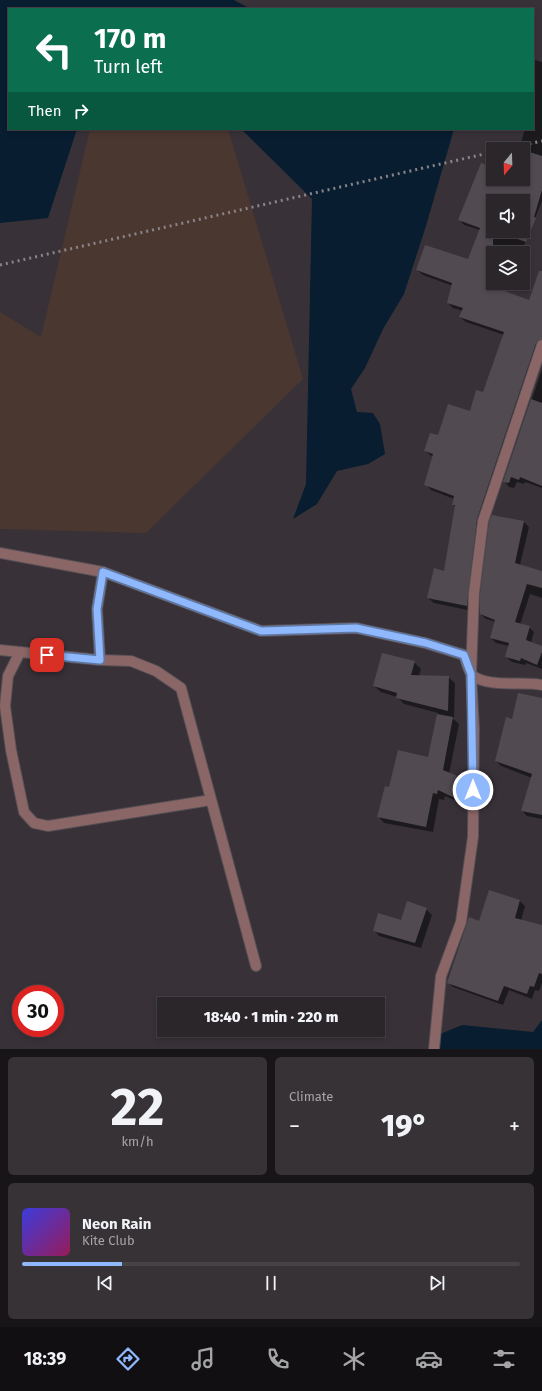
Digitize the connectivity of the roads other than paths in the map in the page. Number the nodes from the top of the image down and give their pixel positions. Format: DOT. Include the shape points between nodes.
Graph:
graph roads {
  1 [pos="542,345"];
  2 [pos="0,553"];
  3 [pos="103,572"];
  4 [pos="0,650"];
  5 [pos="20,652"];
  6 [pos="100,660"];
  7 [pos="471,674"];
  8 [pos="542,685"];
  9 [pos="211,800"];
  10 [pos="256,966"];
  11 [pos="434,1049"];
  1 -- 7 [label="street" via="483,521 474,592"];
  2 -- 3 [label="street"];
  3 -- 6 [label="street" via="97,609"];
  3 -- 7 [label="street" via="261,631 356,628 426,643 464,655"];
  4 -- 5 [label="street"];
  5 -- 6 [label="street"];
  5 -- 9 [label="street" via="8,676 5,706 19,795 24,812 34,823 48,826"];
  6 -- 9 [label="street" via="131,661 156,671 181,688"];
  7 -- 8 [label="street" via="481,680 515,685"];
  7 -- 11 [label="street" via="474,728 473,837 461,922 441,976"];
  9 -- 10 [label="street"];
}
